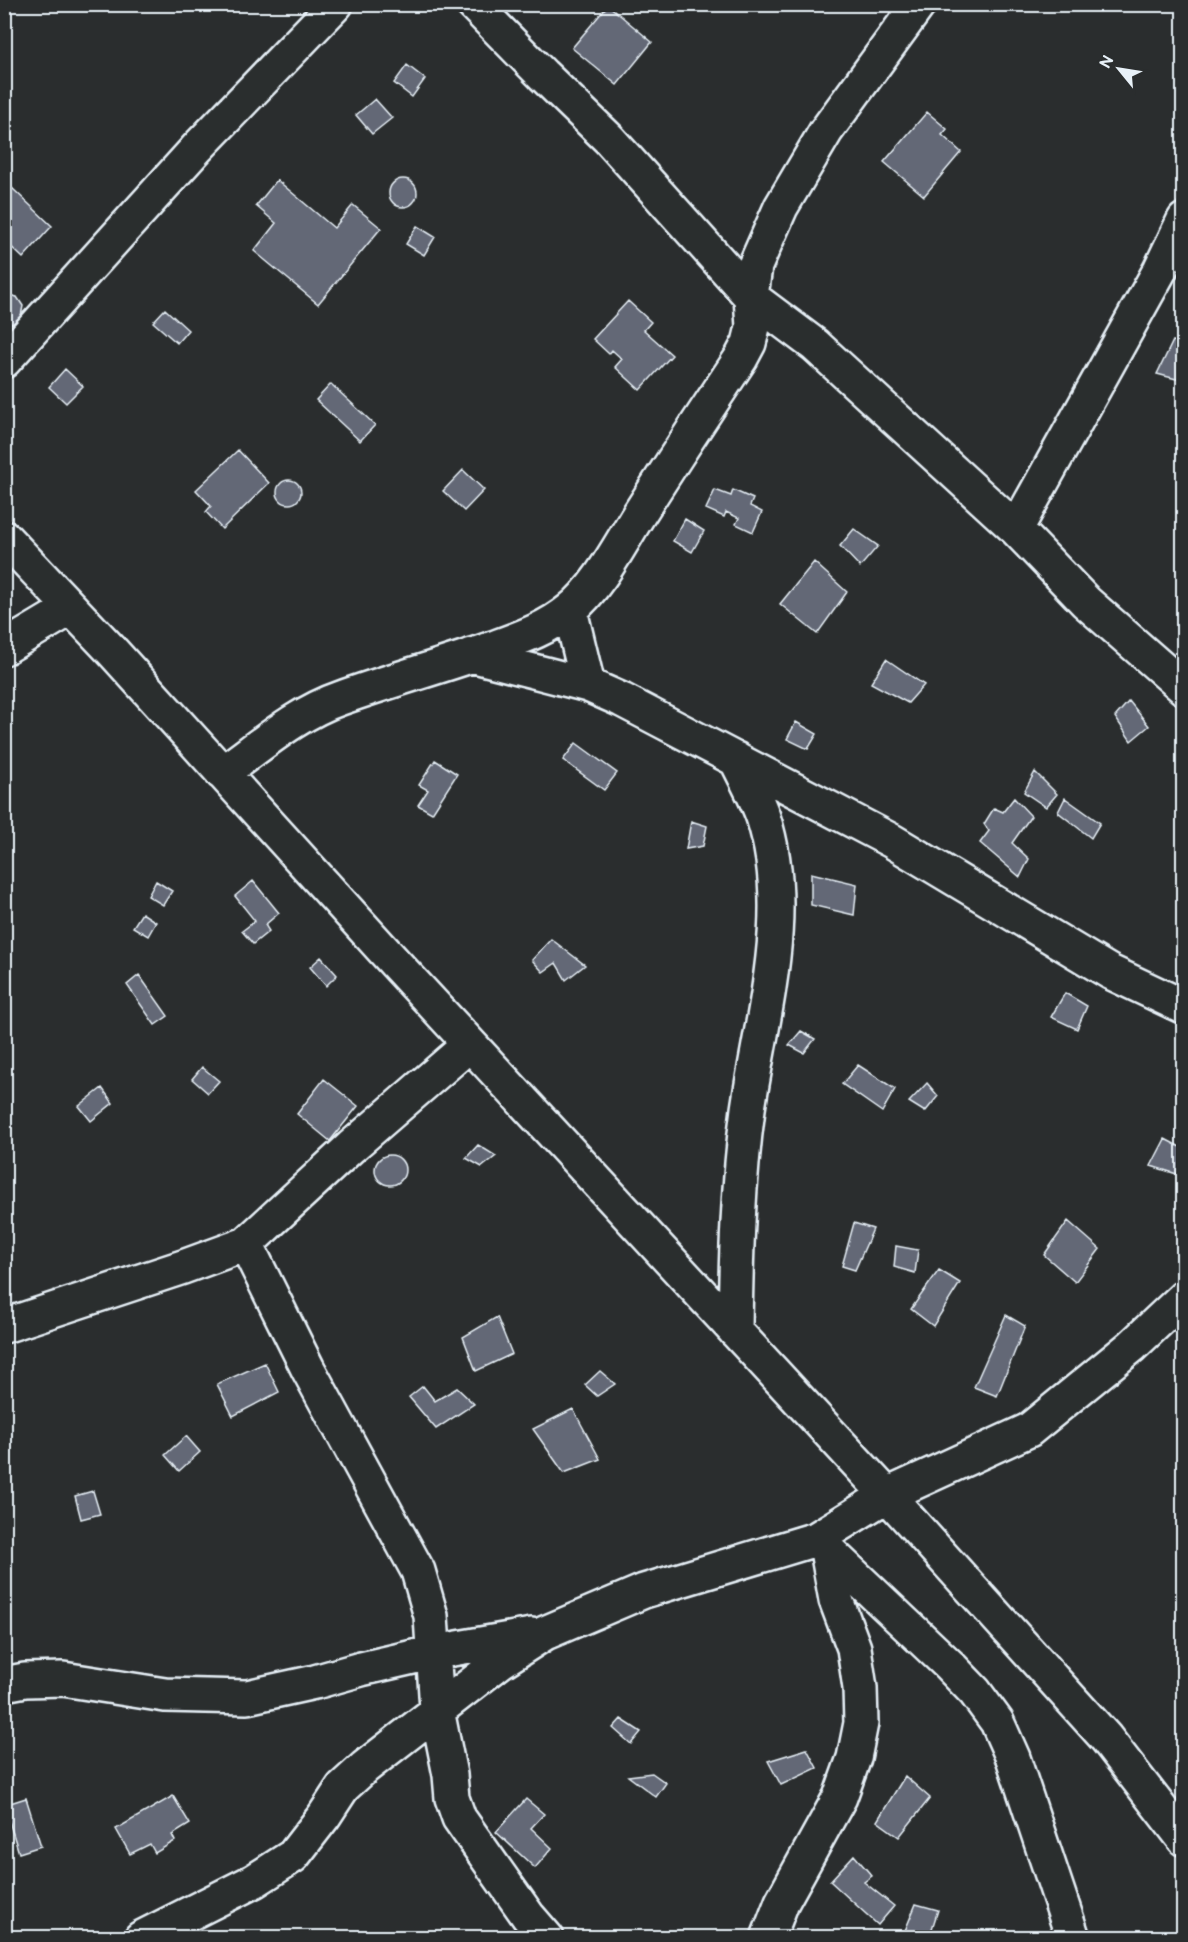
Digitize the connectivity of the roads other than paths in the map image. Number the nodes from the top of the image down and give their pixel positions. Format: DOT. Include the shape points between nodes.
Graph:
graph roads {
  1 [pos="336,4"];
  2 [pos="473,4"];
  3 [pos="509,4"];
  4 [pos="920,4"];
  5 [pos="506,39"];
  6 [pos="1184,220"];
  7 [pos="751,297"];
  8 [pos="4,361"];
  9 [pos="1016,529"];
  10 [pos="4,537"];
  11 [pos="71,608"];
  12 [pos="570,610"];
  13 [pos="4,648"];
  14 [pos="471,655"];
  15 [pos="588,685"];
  16 [pos="1184,688"];
  17 [pos="736,759"];
  18 [pos="222,773"];
  19 [pos="1184,1007"];
  20 [pos="470,1044"];
  21 [pos="246,1244"];
  22 [pos="1184,1297"];
  23 [pos="4,1326"];
  24 [pos="735,1331"];
  25 [pos="887,1495"];
  26 [pos="822,1544"];
  27 [pos="545,1633"];
  28 [pos="435,1652"];
  29 [pos="4,1684"];
  30 [pos="437,1710"];
  31 [pos="1184,1839"];
  32 [pos="141,1938"];
  33 [pos="547,1938"];
  34 [pos="768,1938"];
  35 [pos="1074,1938"];
  1 -- 8 [label="street" via="198,147"];
  2 -- 5 [label="street"];
  3 -- 5 [label="street"];
  4 -- 7 [label="street" via="826,131 781,207 755,266"];
  5 -- 7 [label="street" via="609,139"];
  6 -- 9 [label="street"];
  7 -- 9 [label="street" via="815,345"];
  7 -- 12 [label="street" via="753,327 741,358 597,579"];
  9 -- 16 [label="street" via="1086,602"];
  10 -- 11 [label="street"];
  11 -- 13 [label="street"];
  11 -- 18 [label="street"];
  12 -- 14 [label="street" via="532,633"];
  12 -- 15 [label="street"];
  14 -- 15 [label="street"];
  14 -- 18 [label="street" via="339,698 286,727"];
  15 -- 17 [label="street"];
  17 -- 19 [label="street" via="892,841 1110,972"];
  17 -- 24 [label="street" via="762,816 771,849 775,891 773,955 748,1111 736,1224"];
  18 -- 20 [label="street"];
  20 -- 21 [label="street"];
  20 -- 24 [label="street"];
  21 -- 23 [label="street"];
  21 -- 28 [label="street" via="308,1369 418,1571 431,1616"];
  22 -- 25 [label="street" via="1132,1347 1029,1430"];
  24 -- 25 [label="street"];
  25 -- 26 [label="street"];
  25 -- 31 [label="street" via="1106,1738"];
  26 -- 27 [label="street" via="644,1591"];
  26 -- 34 [label="street" via="836,1600 854,1648 861,1723 840,1797 782,1902"];
  26 -- 35 [label="street" via="949,1665 997,1722"];
  27 -- 28 [label="street"];
  27 -- 30 [label="street"];
  28 -- 29 [label="street" via="247,1697 165,1695 63,1679"];
  28 -- 30 [label="street"];
  30 -- 32 [label="street" via="343,1787 293,1856 254,1881"];
  30 -- 33 [label="street" via="459,1818"];
}
